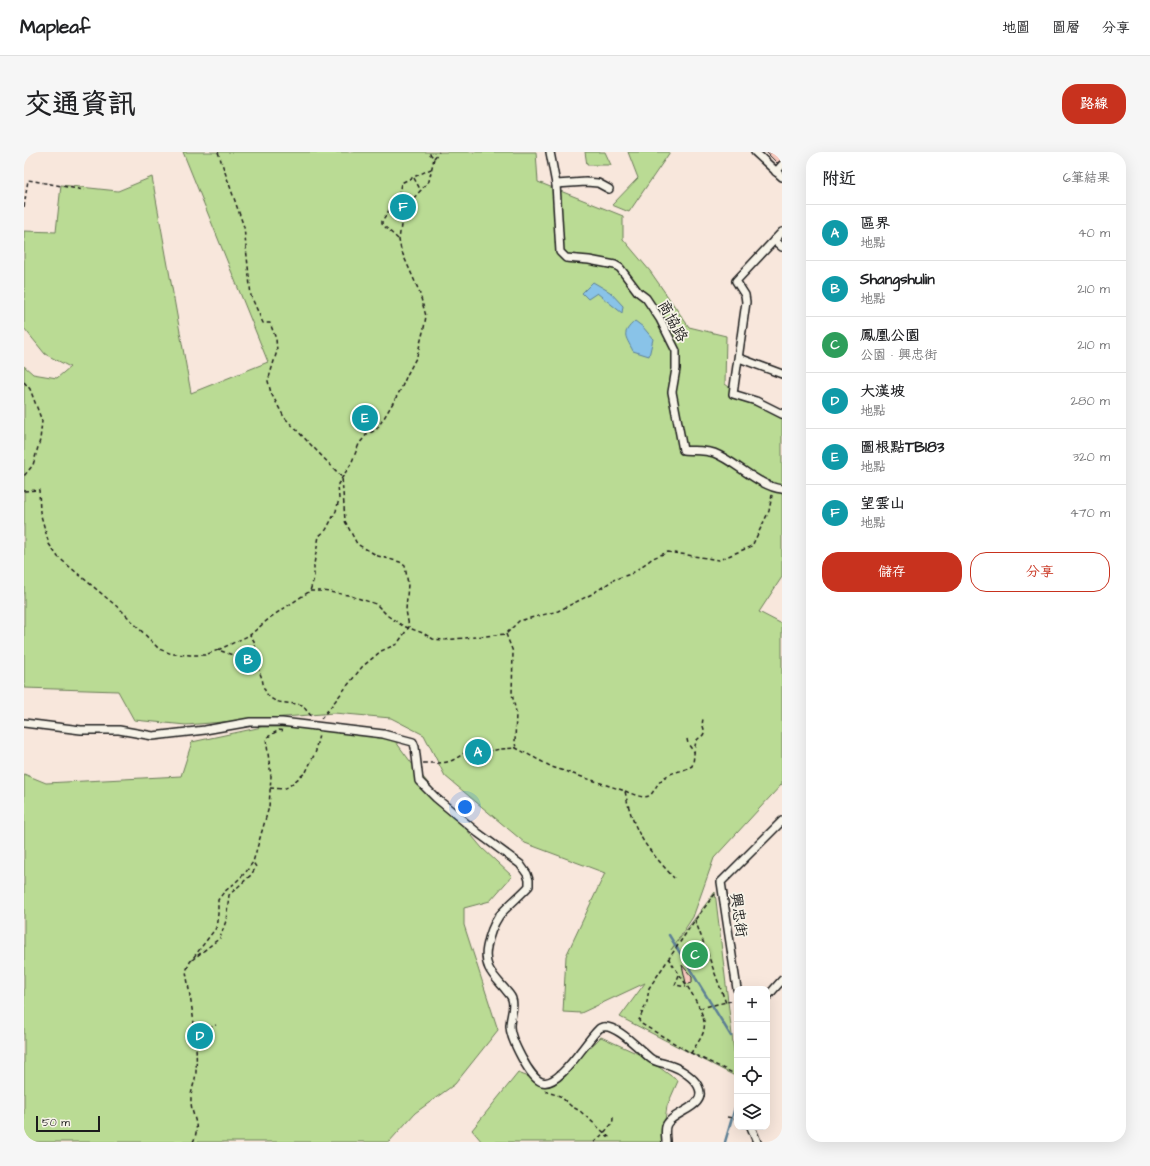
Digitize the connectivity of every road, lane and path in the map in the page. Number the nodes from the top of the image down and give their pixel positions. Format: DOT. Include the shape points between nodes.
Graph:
graph roads {
  1 [pos="218,152"];
  2 [pos="428,152"];
  3 [pos="439,152"];
  4 [pos="550,152"];
  5 [pos="755,152"];
  6 [pos="434,158"];
  7 [pos="782,165"];
  8 [pos="431,169"];
  9 [pos="776,172"];
  10 [pos="782,177"];
  11 [pos="414,178"];
  12 [pos="556,184"];
  13 [pos="609,189"];
  14 [pos="84,190"];
  15 [pos="421,191"];
  16 [pos="24,208"];
  17 [pos="782,232"];
  18 [pos="399,240"];
  19 [pos="774,240"];
  20 [pos="782,247"];
  21 [pos="739,358"];
  22 [pos="782,374"];
  23 [pos="24,382"];
  24 [pos="782,414"];
  25 [pos="363,420"];
  26 [pos="366,434"];
  27 [pos="24,476"];
  28 [pos="342,477"];
  29 [pos="773,488"];
  30 [pos="782,489"];
  31 [pos="24,491"];
  32 [pos="310,591"];
  33 [pos="409,627"];
  34 [pos="506,634"];
  35 [pos="250,635"];
  36 [pos="218,650"];
  37 [pos="257,663"];
  38 [pos="704,717"];
  39 [pos="24,723"];
  40 [pos="317,726"];
  41 [pos="286,731"];
  42 [pos="687,739"];
  43 [pos="516,748"];
  44 [pos="694,752"];
  45 [pos="418,764"];
  46 [pos="270,788"];
  47 [pos="625,791"];
  48 [pos="782,821"];
  49 [pos="253,862"];
  50 [pos="674,878"];
  51 [pos="716,893"];
  52 [pos="695,920"];
  53 [pos="668,958"];
  54 [pos="190,962"];
  55 [pos="679,975"];
  56 [pos="782,980"];
  57 [pos="737,986"];
  58 [pos="686,987"];
  59 [pos="770,994"];
  60 [pos="732,1001"];
  61 [pos="726,1003"];
  62 [pos="700,1008"];
  63 [pos="216,1025"];
  64 [pos="196,1034"];
  65 [pos="691,1053"];
  66 [pos="734,1074"];
  67 [pos="543,1083"];
  68 [pos="613,1117"];
  69 [pos="727,1117"];
  70 [pos="734,1118"];
  71 [pos="752,1130"];
  72 [pos="603,1132"];
  73 [pos="610,1138"];
  74 [pos="193,1142"];
  75 [pos="594,1142"];
  76 [pos="666,1142"];
  77 [pos="757,1142"];
  1 -- 28 [label="path" via="244,227 251,296 263,323 270,323 276,339 277,351 268,381 271,393 284,417"];
  2 -- 6 [label="path"];
  3 -- 6 [label="path"];
  4 -- 12 [label="street, 商協路"];
  5 -- 9 [label="street"];
  6 -- 8 [label="path"];
  7 -- 9 [label="street"];
  8 -- 11 [label="path"];
  8 -- 15 [label="path" via="429,182"];
  9 -- 10 [label="street"];
  11 -- 15 [label="path"];
  11 -- 18 [label="path" via="401,183 399,195 382,221 382,224"];
  12 -- 13 [label="street" via="598,183"];
  12 -- 29 [label="street, 商協路" via="560,252 566,258 615,265 620,268 638,292 646,298 676,351 672,392 683,450 712,452"];
  14 -- 16 [label="path" via="28,180"];
  15 -- 18 [label="path" via="403,210"];
  17 -- 19 [label="street"];
  18 -- 26 [label="path" via="419,291 426,316 424,328 417,356 401,389 376,430"];
  19 -- 20 [label="street"];
  19 -- 21 [label="street" via="736,281 746,295"];
  21 -- 22 [label="street"];
  21 -- 24 [label="street" via="733,394 756,401"];
  23 -- 27 [label="path" via="30,389 42,421 33,464"];
  25 -- 26 [label="path"];
  26 -- 28 [label="path" via="358,444 351,464"];
  28 -- 32 [label="path" via="338,484 339,499 336,511 326,530 318,536 314,578"];
  28 -- 33 [label="path" via="345,521 357,544 378,556 400,562 405,566"];
  29 -- 30 [label="street, 商協路"];
  29 -- 34 [label="path" via="769,511 752,546 719,560 668,552 558,612 519,621"];
  31 -- 36 [label="path" via="39,490 40,512 49,544 58,557 121,610 159,649 172,654 190,655 205,655"];
  32 -- 33 [label="path" via="348,595 376,604 388,616"];
  32 -- 35 [label="path" via="271,617"];
  33 -- 34 [label="path" via="433,639 444,640"];
  33 -- 40 [label="path" via="397,644 381,651 362,667"];
  34 -- 43 [label="path" via="513,652 512,694 516,712"];
  35 -- 36 [label="path"];
  35 -- 37 [label="path" via="254,641"];
  36 -- 37 [label="path"];
  37 -- 40 [label="path" via="268,697 281,703 302,705"];
  38 -- 44 [label="path" via="701,722 704,732 698,739"];
  39 -- 40 [label="street" via="81,730 119,730 153,736 250,722"];
  40 -- 45 [label="street" via="383,734 414,742"];
  40 -- 46 [label="path" via="320,732 316,751 306,772 288,787"];
  41 -- 46 [label="path" via="279,730 266,738"];
  42 -- 44 [label="path"];
  43 -- 45 [label="path" via="479,754 473,749 466,750 446,762"];
  43 -- 47 [label="path" via="552,767"];
  44 -- 47 [label="path" via="692,766 668,775 650,796 638,797"];
  45 -- 67 [label="street" via="419,780 436,798 520,864 527,874 529,886 499,916 492,930 486,964 512,998 511,1033 527,1066 536,1079"];
  46 -- 49 [label="path" via="269,807"];
  47 -- 50 [label="path" via="628,806 644,841"];
  48 -- 57 [label="street, 興忠街" via="721,882"];
  49 -- 54 [label="path" via="218,900 216,928"];
  49 -- 54 [label="path" via="256,867 251,875 229,895 226,921 220,938"];
  51 -- 52 [label="path"];
  52 -- 53 [label="path"];
  52 -- 61 [label="path"];
  53 -- 55 [label="path"];
  53 -- 65 [label="path" via="649,988 647,1002 639,1020"];
  54 -- 64 [label="path" via="186,971"];
  55 -- 58 [label="path"];
  55 -- 58 [label="path" via="675,985"];
  56 -- 59 [label="street"];
  58 -- 62 [label="path"];
  60 -- 61 [label="path"];
  61 -- 62 [label="path"];
  62 -- 65 [label="path" via="705,1028"];
  63 -- 64 [label="path"];
  64 -- 74 [label="path" via="196,1072 191,1098 197,1125"];
  65 -- 66 [label="path"];
  67 -- 72 [label="path" via="542,1086 547,1092 560,1096"];
  67 -- 76 [label="street" via="561,1074 600,1028 610,1026 651,1059 674,1067 695,1081 699,1087 697,1103 667,1124"];
  68 -- 72 [label="path" via="613,1123"];
  69 -- 70 [label="path"];
  71 -- 77 [label="street"];
  72 -- 73 [label="path"];
  72 -- 75 [label="path"];
}
